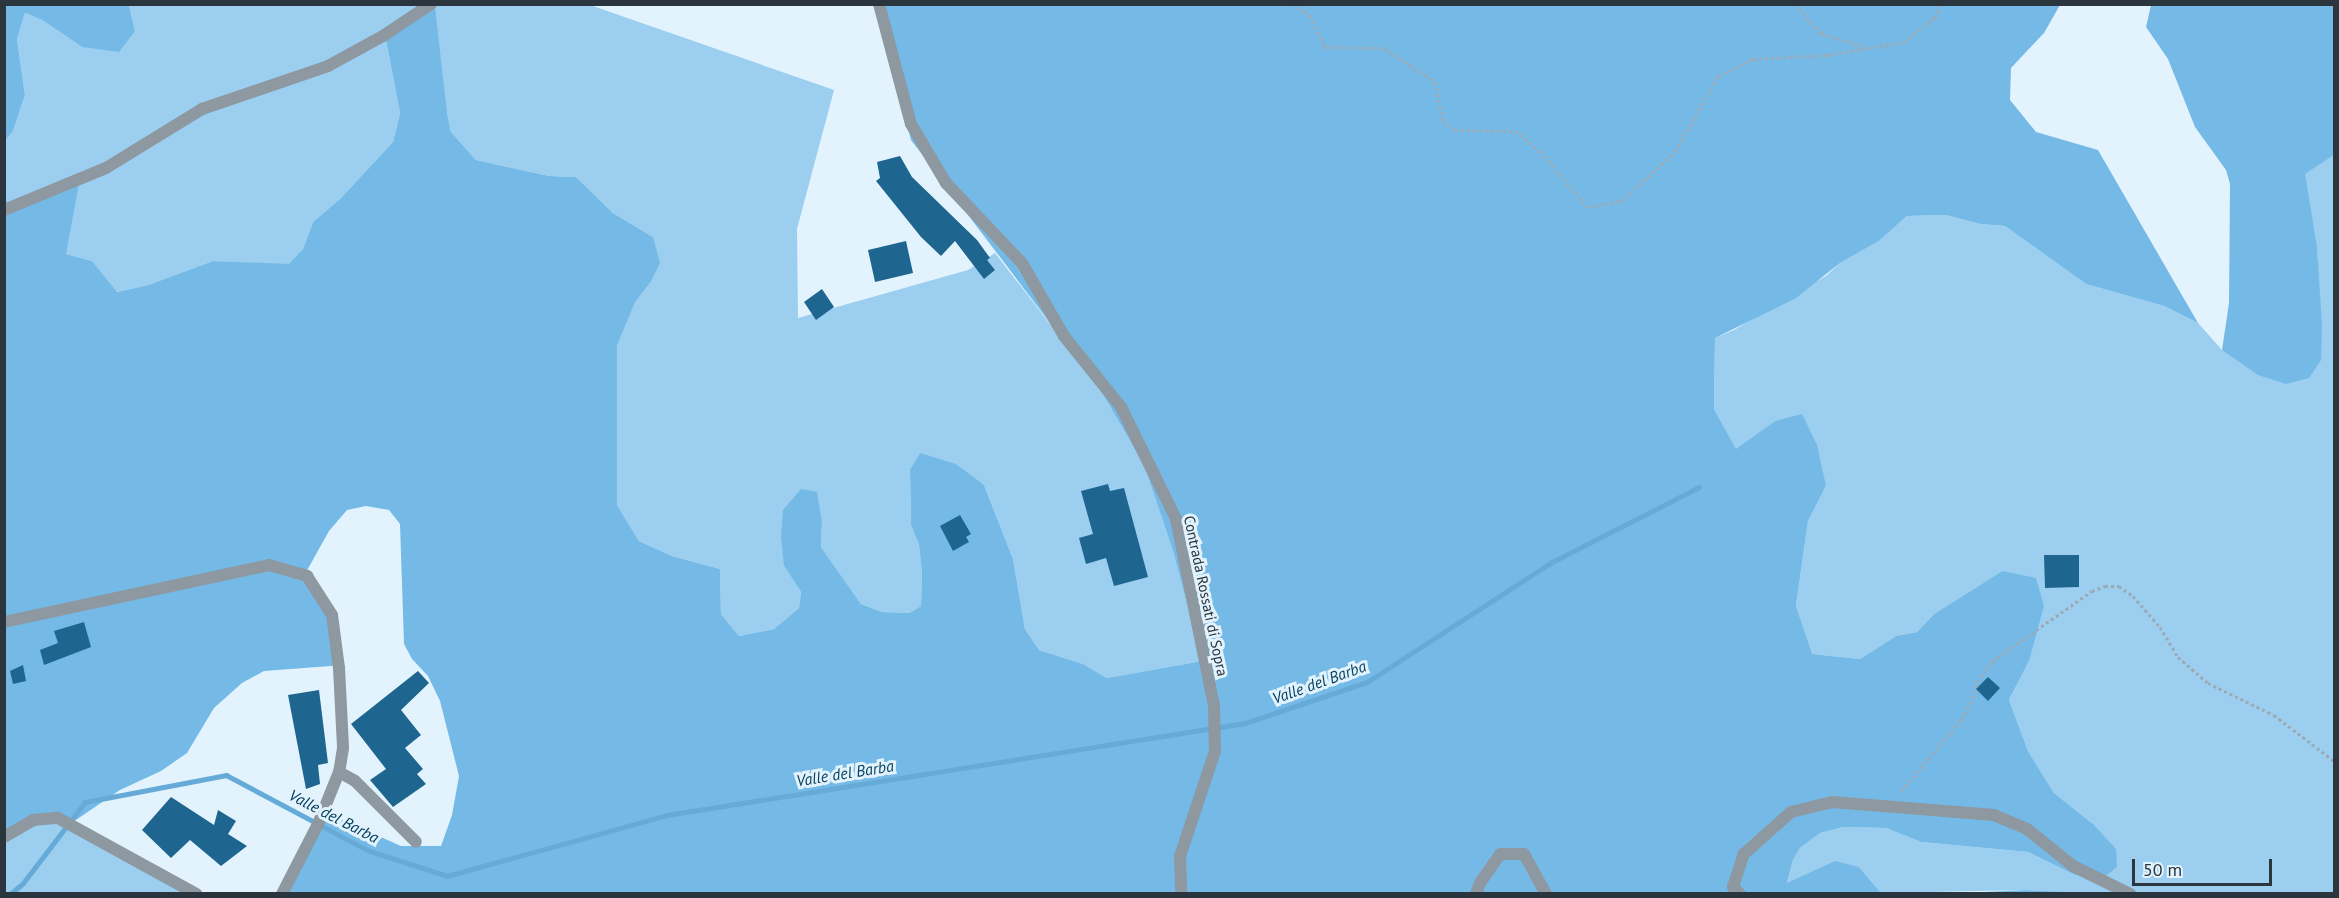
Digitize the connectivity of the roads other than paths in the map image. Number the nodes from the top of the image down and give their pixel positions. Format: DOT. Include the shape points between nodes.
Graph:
graph roads {
  1 [pos="431,4"];
  2 [pos="879,4"];
  3 [pos="4,210"];
  4 [pos="4,622"];
  5 [pos="339,772"];
  6 [pos="4,837"];
  7 [pos="416,842"];
  8 [pos="196,894"];
  9 [pos="282,894"];
  10 [pos="1181,894"];
  11 [pos="1476,894"];
  12 [pos="1546,894"];
  13 [pos="1740,894"];
  14 [pos="2130,894"];
  1 -- 3 [label="street" via="328,66 202,109 106,168"];
  2 -- 10 [label="street, Contrada Rossati di Sopra" via="911,123 946,183 1022,263 1064,336 1121,407 1176,519 1214,705 1215,751 1180,856"];
  4 -- 5 [label="street" via="269,565 307,576 325,601 335,630 343,748"];
  5 -- 7 [label="street" via="355,781"];
  5 -- 9 [label="street" via="321,818"];
  6 -- 8 [label="street" via="33,820 58,818"];
  11 -- 12 [label="street" via="1479,883 1500,854 1524,854"];
  13 -- 14 [label="street" via="1733,887 1744,854 1791,812 1832,802 1994,815 2027,829 2073,866"];
}
